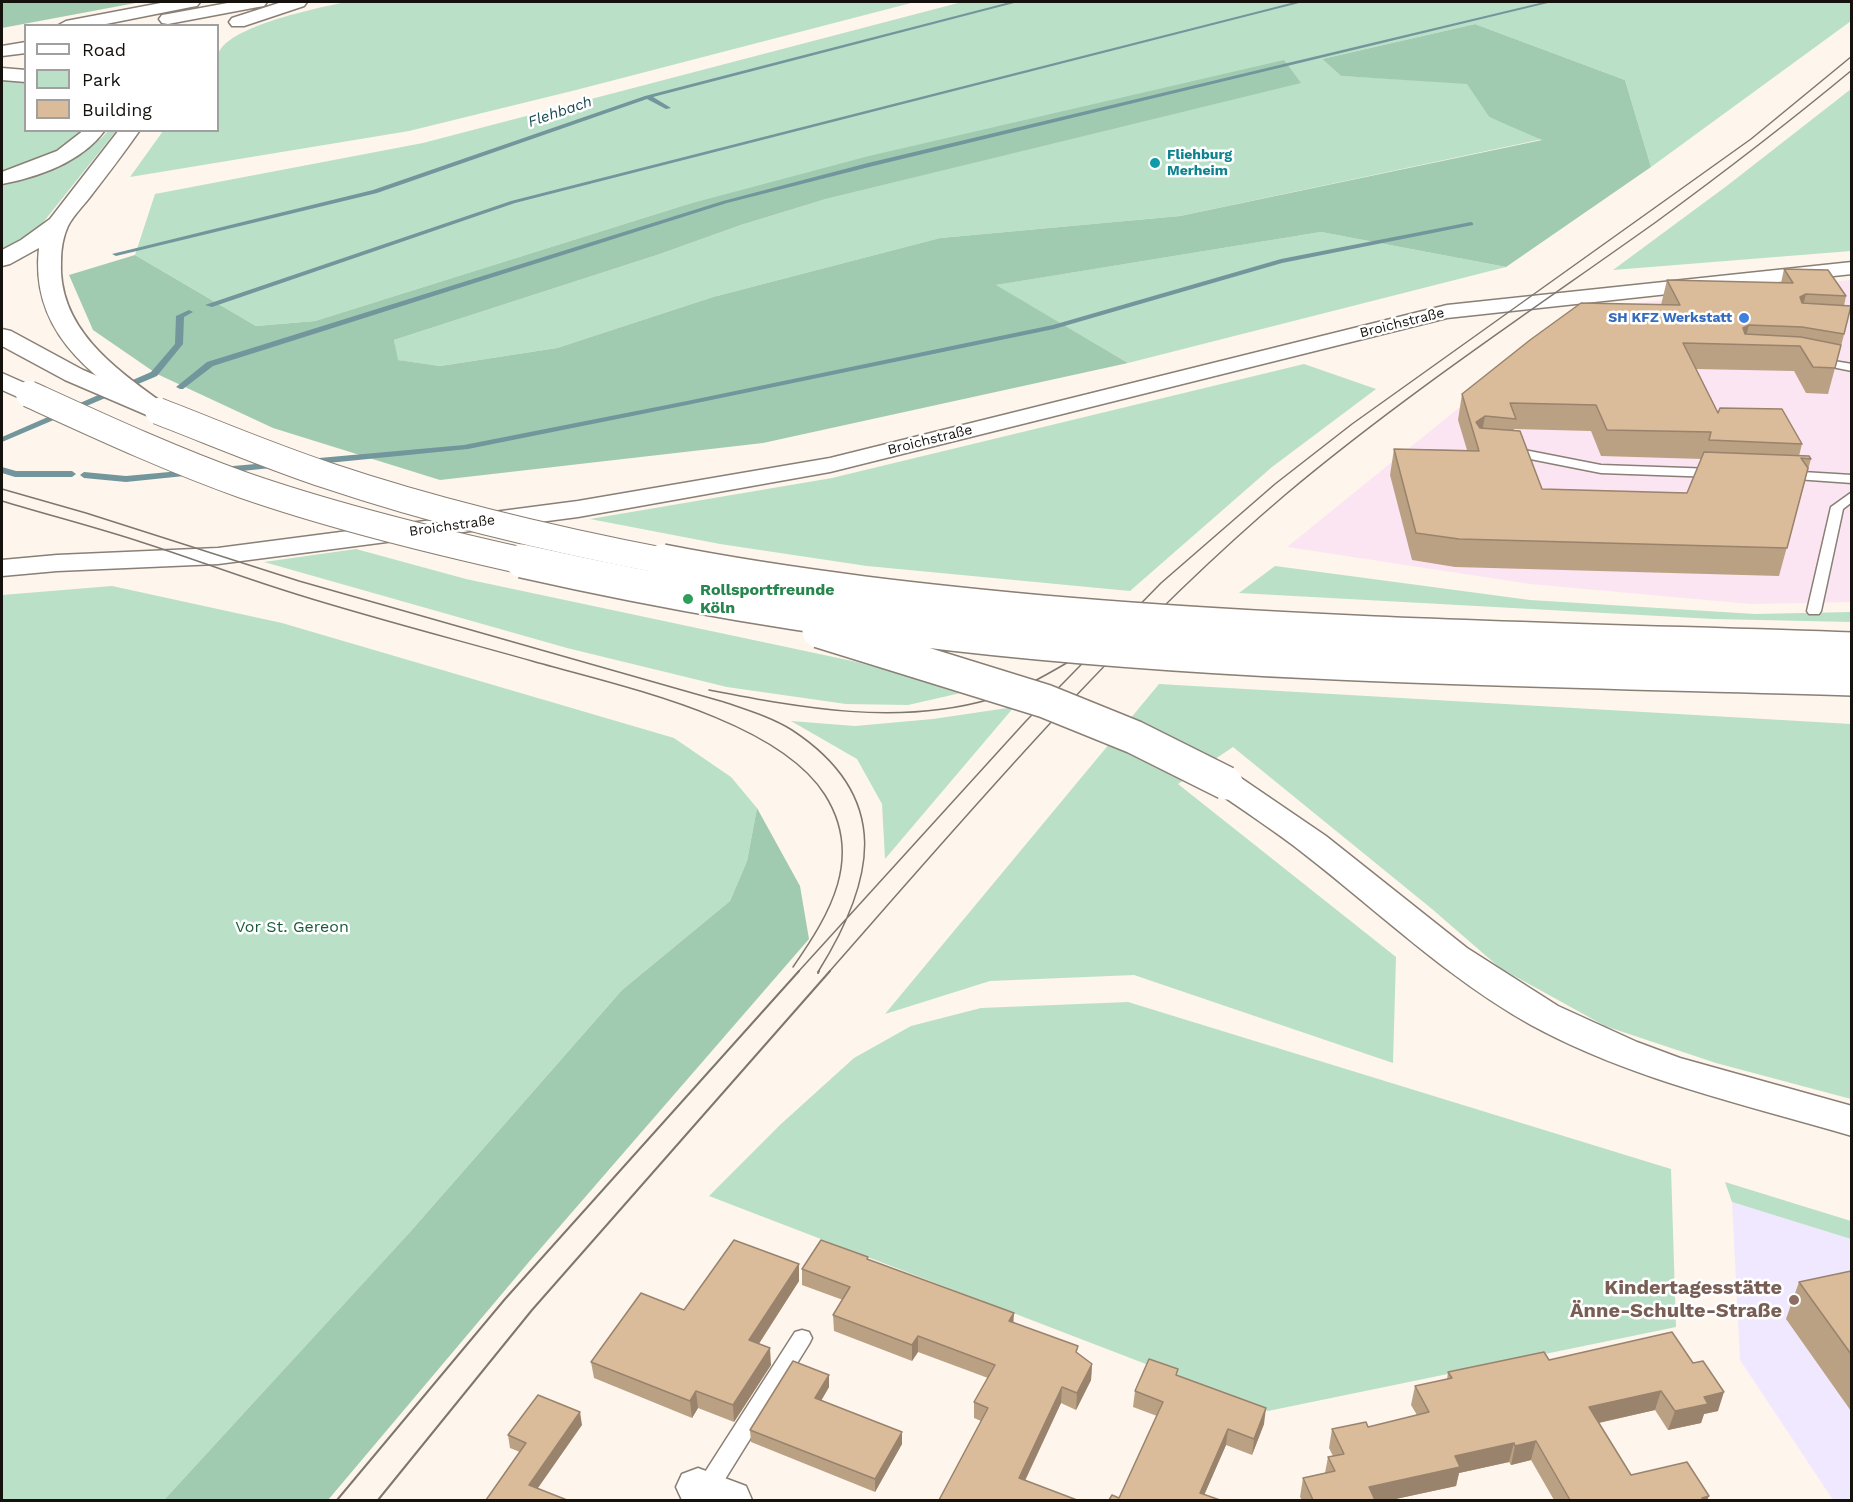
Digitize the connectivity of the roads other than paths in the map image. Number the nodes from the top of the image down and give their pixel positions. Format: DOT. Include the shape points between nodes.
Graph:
graph roads {
  1 [pos="191,2"];
  2 [pos="258,2"];
  3 [pos="297,2"];
  4 [pos="76,24"];
  5 [pos="144,24"];
  6 [pos="219,32"];
  7 [pos="24,33"];
  8 [pos="2,38"];
  9 [pos="24,47"];
  10 [pos="2,51"];
  11 [pos="2,75"];
  12 [pos="24,76"];
  13 [pos="93,132"];
  14 [pos="128,132"];
  15 [pos="2,178"];
  16 [pos="58,224"];
  17 [pos="2,259"];
  18 [pos="1851,268"];
  19 [pos="2,336"];
  20 [pos="1807,359"];
  21 [pos="1851,368"];
  22 [pos="2,381"];
  23 [pos="158,411"];
  24 [pos="1500,450"];
  25 [pos="1733,474"];
  26 [pos="1777,475"];
  27 [pos="1851,479"];
  28 [pos="1851,496"];
  29 [pos="2,568"];
  30 [pos="729,603"];
  31 [pos="1814,611"];
  32 [pos="1851,649"];
  33 [pos="1851,679"];
  34 [pos="1851,1121"];
  35 [pos="802,1338"];
  36 [pos="711,1493"];
  1 -- 4 [label="main road"];
  2 -- 5 [label="main road"];
  3 -- 6 [label="main road" via="251,16"];
  7 -- 8 [label="main road"];
  9 -- 10 [label="main road"];
  11 -- 12 [label="main road"];
  13 -- 15 [label="main road" via="53,160"];
  14 -- 16 [label="main road"];
  16 -- 17 [label="main road"];
  16 -- 23 [label="main road" via="50,249 48,275 53,302 65,329 98,366"];
  18 -- 29 [label="street, Broichstraße" via="1821,278 1447,312 830,465 578,509 218,556"];
  19 -- 23 [label="main road" via="75,375"];
  20 -- 21 [label="lane"];
  22 -- 30 [label="main road, bridge" via="192,465 312,507 528,564"];
  23 -- 32 [label="main road, bridge" via="329,476 445,510 703,569 858,592 1048,613 1257,627"];
  24 -- 25 [label="lane" via="1601,469"];
  26 -- 27 [label="lane"];
  28 -- 31 [label="lane" via="1837,507"];
  30 -- 33 [label="main road, bridge" via="944,632 1099,646 1396,663"];
  30 -- 34 [label="main road, bridge" via="959,673 1068,709 1130,735 1227,783 1314,844 1454,957 1544,1015 1656,1064"];
  35 -- 36 [label="lane"];
}
